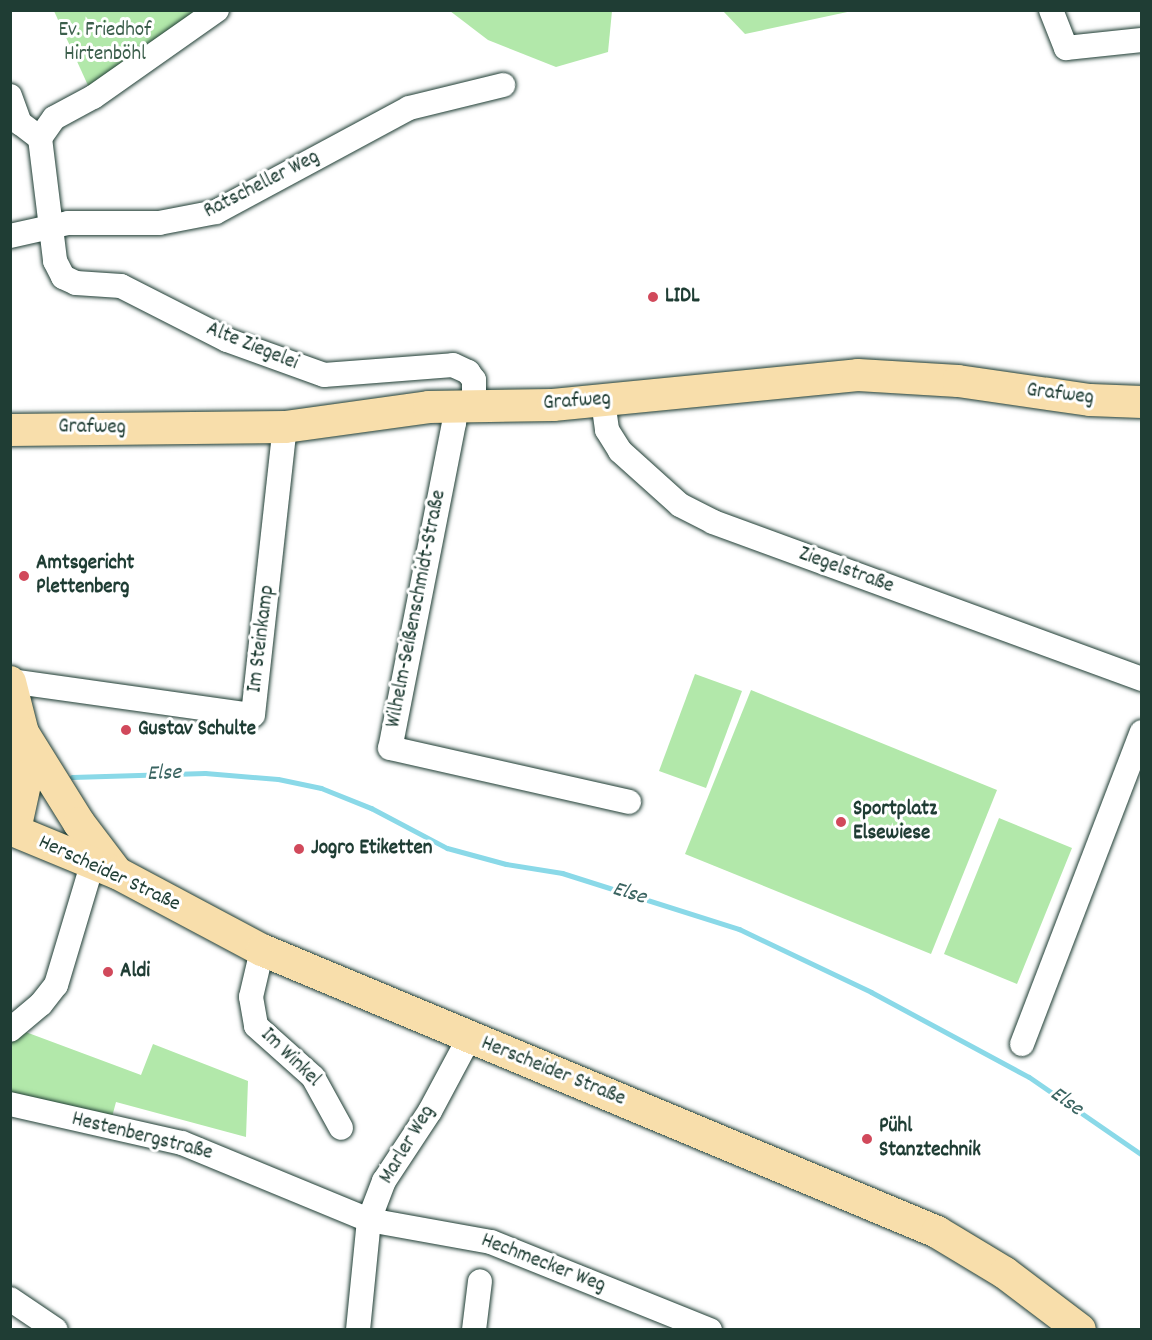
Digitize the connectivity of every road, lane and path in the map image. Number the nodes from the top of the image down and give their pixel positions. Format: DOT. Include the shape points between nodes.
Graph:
graph roads {
  1 [pos="217,10"];
  2 [pos="1051,10"];
  3 [pos="1142,40"];
  4 [pos="503,85"];
  5 [pos="10,96"];
  6 [pos="40,138"];
  7 [pos="50,226"];
  8 [pos="10,236"];
  9 [pos="603,401"];
  10 [pos="1142,402"];
  11 [pos="464,405"];
  12 [pos="285,427"];
  13 [pos="10,430"];
  14 [pos="1142,679"];
  15 [pos="10,681"];
  16 [pos="1142,732"];
  17 [pos="23,733"];
  18 [pos="50,776"];
  19 [pos="629,802"];
  20 [pos="12,837"];
  21 [pos="105,868"];
  22 [pos="262,950"];
  23 [pos="10,1030"];
  24 [pos="469,1038"];
  25 [pos="1022,1044"];
  26 [pos="10,1104"];
  27 [pos="341,1128"];
  28 [pos="369,1220"];
  29 [pos="480,1281"];
  30 [pos="10,1299"];
  31 [pos="56,1329"];
  32 [pos="358,1329"];
  33 [pos="474,1329"];
  34 [pos="711,1329"];
  35 [pos="1080,1329"];
  1 -- 6 [label="street" via="93,97 54,118"];
  2 -- 3 [label="street" via="1066,48"];
  4 -- 7 [label="street, Ratscheller Weg" via="409,108 216,212 159,223 99,221"];
  5 -- 6 [label="street" via="20,123"];
  6 -- 7 [label="street"];
  7 -- 8 [label="street, Ratscheller Weg"];
  7 -- 11 [label="street, Alte Ziegelei" via="55,261 63,277 76,283 121,286 227,340 324,375 453,365 468,372 474,380"];
  9 -- 10 [label="main road, Grafweg" via="858,375 958,381 1090,400"];
  9 -- 11 [label="main road, Grafweg"];
  9 -- 14 [label="street, Ziegelstraße" via="607,430 620,451 680,505 713,522"];
  11 -- 12 [label="main road, Grafweg"];
  11 -- 19 [label="street, Wilhelm-Seißenschmidt-Straße" via="454,423 390,748"];
  12 -- 13 [label="main road, Grafweg"];
  12 -- 15 [label="street, Im Steinkamp" via="253,715"];
  15 -- 17 [label="main road"];
  16 -- 25 [label="street"];
  17 -- 18 [label="main road"];
  17 -- 20 [label="main road" via="27,775"];
  18 -- 20 [label="main road" via="51,800 45,816"];
  18 -- 21 [label="main road"];
  20 -- 21 [label="main road, Herscheider Straße"];
  21 -- 22 [label="main road, Herscheider Straße"];
  21 -- 23 [label="street" via="56,985 41,1005"];
  22 -- 24 [label="main road, Herscheider Straße"];
  22 -- 27 [label="street, Im Winkel" via="251,997 256,1026 313,1077"];
  24 -- 28 [label="street, Marler Weg" via="430,1110 393,1164"];
  24 -- 35 [label="main road, Herscheider Straße" via="937,1232 1005,1272"];
  26 -- 28 [label="street, Hestenbergstraße" via="182,1143"];
  28 -- 32 [label="street, Marler Weg"];
  28 -- 34 [label="street, Hechmecker Weg" via="491,1242"];
  29 -- 33 [label="street"];
  30 -- 31 [label="street"];
}
